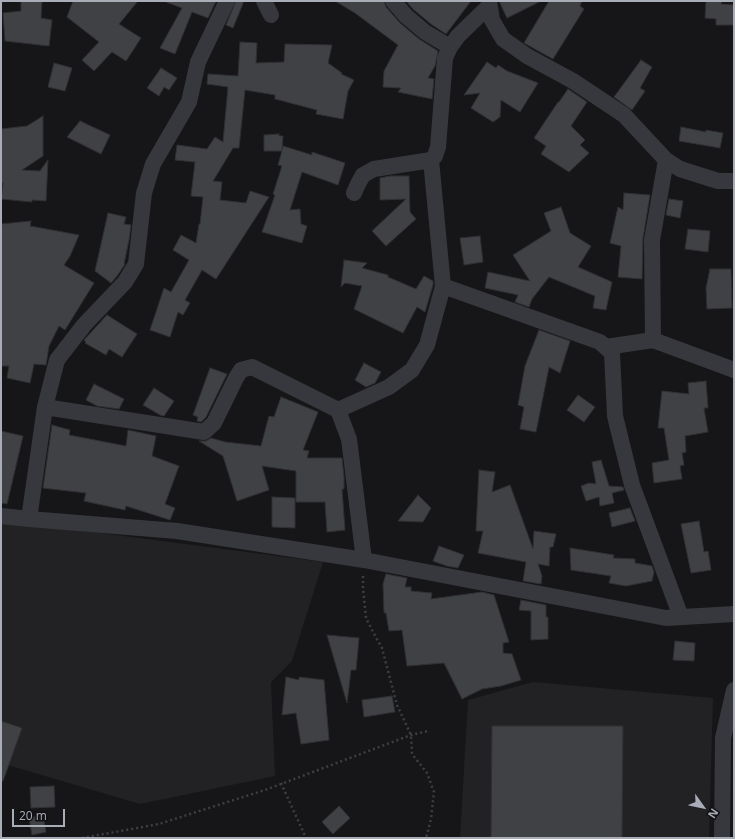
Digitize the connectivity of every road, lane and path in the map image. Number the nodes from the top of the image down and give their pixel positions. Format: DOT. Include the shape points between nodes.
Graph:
graph roads {
  1 [pos="227,1"];
  2 [pos="392,1"];
  3 [pos="489,3"];
  4 [pos="450,47"];
  5 [pos="431,160"];
  6 [pos="666,160"];
  7 [pos="734,181"];
  8 [pos="354,193"];
  9 [pos="443,286"];
  10 [pos="653,340"];
  11 [pos="606,348"];
  12 [pos="734,370"];
  13 [pos="45,407"];
  14 [pos="338,410"];
  15 [pos="1,516"];
  16 [pos="29,519"];
  17 [pos="364,560"];
  18 [pos="734,614"];
  19 [pos="681,617"];
  20 [pos="734,690"];
  21 [pos="428,731"];
  22 [pos="411,735"];
  23 [pos="281,783"];
  24 [pos="82,838"];
  25 [pos="306,838"];
  26 [pos="426,838"];
  27 [pos="722,838"];
  1 -- 13 [label="street" via="198,62 189,102 153,164 144,193 136,264 125,282 84,325 56,360"];
  2 -- 4 [label="street" via="425,32"];
  3 -- 4 [label="street"];
  3 -- 6 [label="street" via="492,20 503,39 624,114"];
  4 -- 5 [label="street" via="445,58 438,147"];
  5 -- 8 [label="street" via="374,169 363,175"];
  5 -- 9 [label="street"];
  6 -- 7 [label="street" via="680,169 718,180"];
  6 -- 10 [label="street" via="652,240"];
  9 -- 11 [label="street" via="600,342"];
  9 -- 14 [label="street" via="427,345 412,370 389,387"];
  10 -- 11 [label="street"];
  10 -- 12 [label="street"];
  11 -- 19 [label="street" via="612,353 615,416 632,485"];
  13 -- 14 [label="street" via="204,432 214,423 241,370 252,367"];
  13 -- 16 [label="street"];
  14 -- 17 [label="street" via="349,439"];
  15 -- 16 [label="street"];
  16 -- 17 [label="street" via="177,531"];
  17 -- 19 [label="street" via="666,618"];
  17 -- 22 [label="path" via="366,618 382,648 397,705"];
  18 -- 19 [label="street"];
  20 -- 27 [label="street" via="723,738"];
  21 -- 22 [label="path"];
  22 -- 23 [label="path"];
  22 -- 26 [label="path" via="412,754 426,773 434,792"];
  23 -- 24 [label="path" via="159,824"];
  23 -- 25 [label="path"];
}
